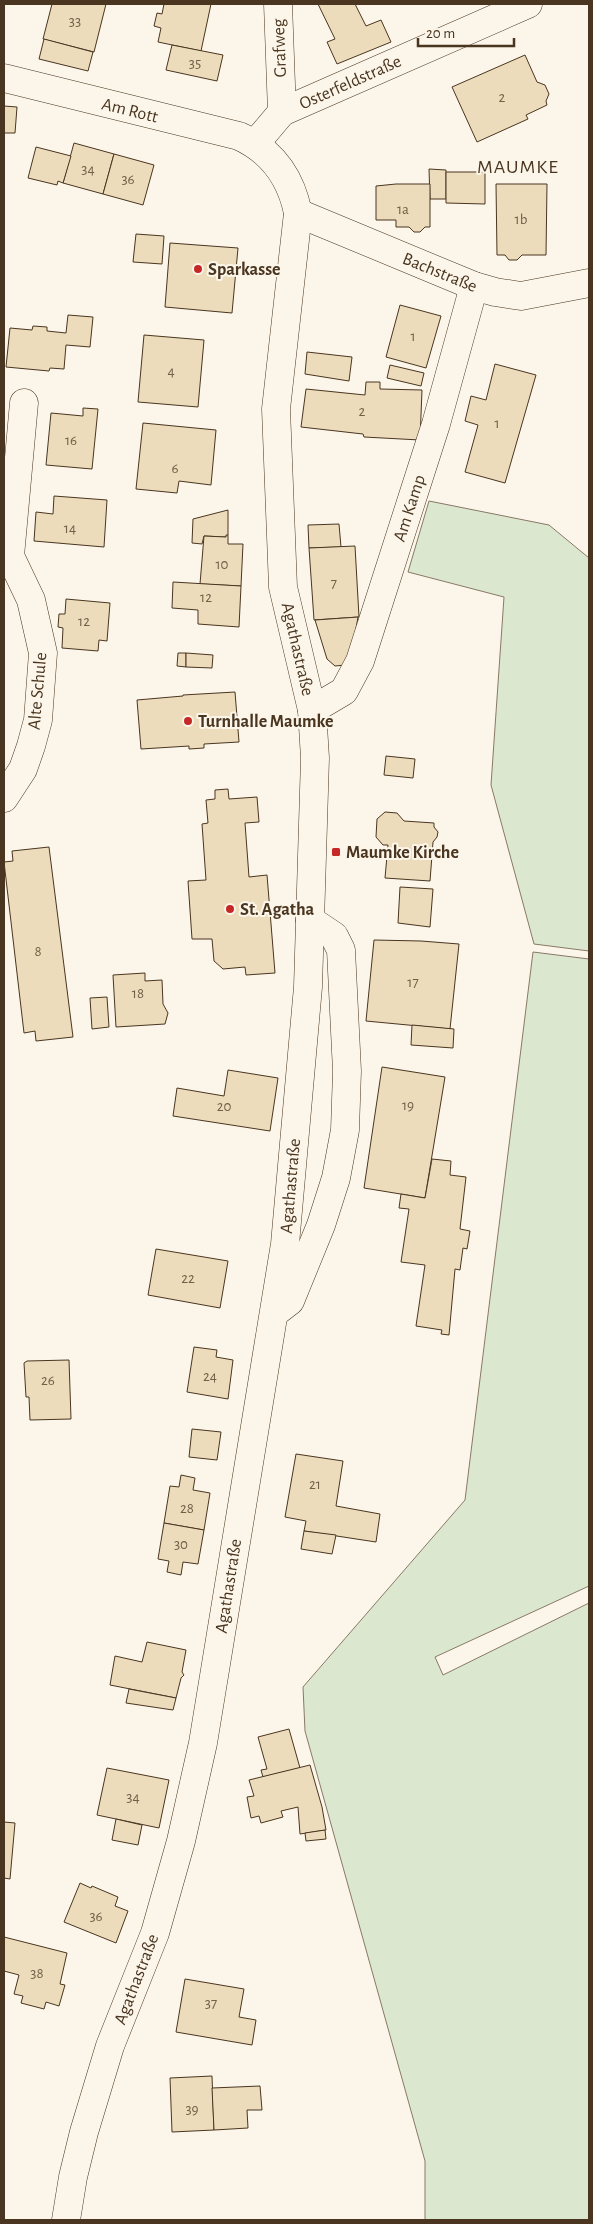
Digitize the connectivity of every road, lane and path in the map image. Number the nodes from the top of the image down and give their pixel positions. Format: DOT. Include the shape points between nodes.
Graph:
graph roads {
  1 [pos="278,4"];
  2 [pos="528,4"];
  3 [pos="4,78"];
  4 [pos="282,112"];
  5 [pos="256,144"];
  6 [pos="298,213"];
  7 [pos="589,282"];
  8 [pos="474,286"];
  9 [pos="24,403"];
  10 [pos="312,710"];
  11 [pos="5,796"];
  12 [pos="310,920"];
  13 [pos="274,1313"];
  14 [pos="66,2220"];
  1 -- 4 [label="street, Grafweg"];
  2 -- 4 [label="street, Osterfeldstraße"];
  3 -- 5 [label="street, Am Rott" via="239,136"];
  4 -- 5 [label="street"];
  5 -- 6 [label="street, Agathastraße" via="286,178"];
  6 -- 8 [label="street, Bachstraße"];
  6 -- 10 [label="street, Agathastraße" via="276,409 283,587"];
  7 -- 8 [label="street, Bachstraße" via="521,296"];
  8 -- 10 [label="street, Am Kamp" via="436,424 360,661 344,691"];
  9 -- 11 [label="street, Alte Schule" via="10,556 31,600 43,653 38,720 23,769"];
  10 -- 12 [label="street, Agathastraße" via="315,758"];
  12 -- 13 [label="street, Agathastraße" via="307,996 285,1244"];
  12 -- 13 [label="street" via="334,936 341,950 347,1071 345,1130 336,1178 301,1276 290,1301"];
  13 -- 14 [label="street, Agathastraße" via="203,1743 181,1841 155,1933 110,2046 72,2176"];
}
